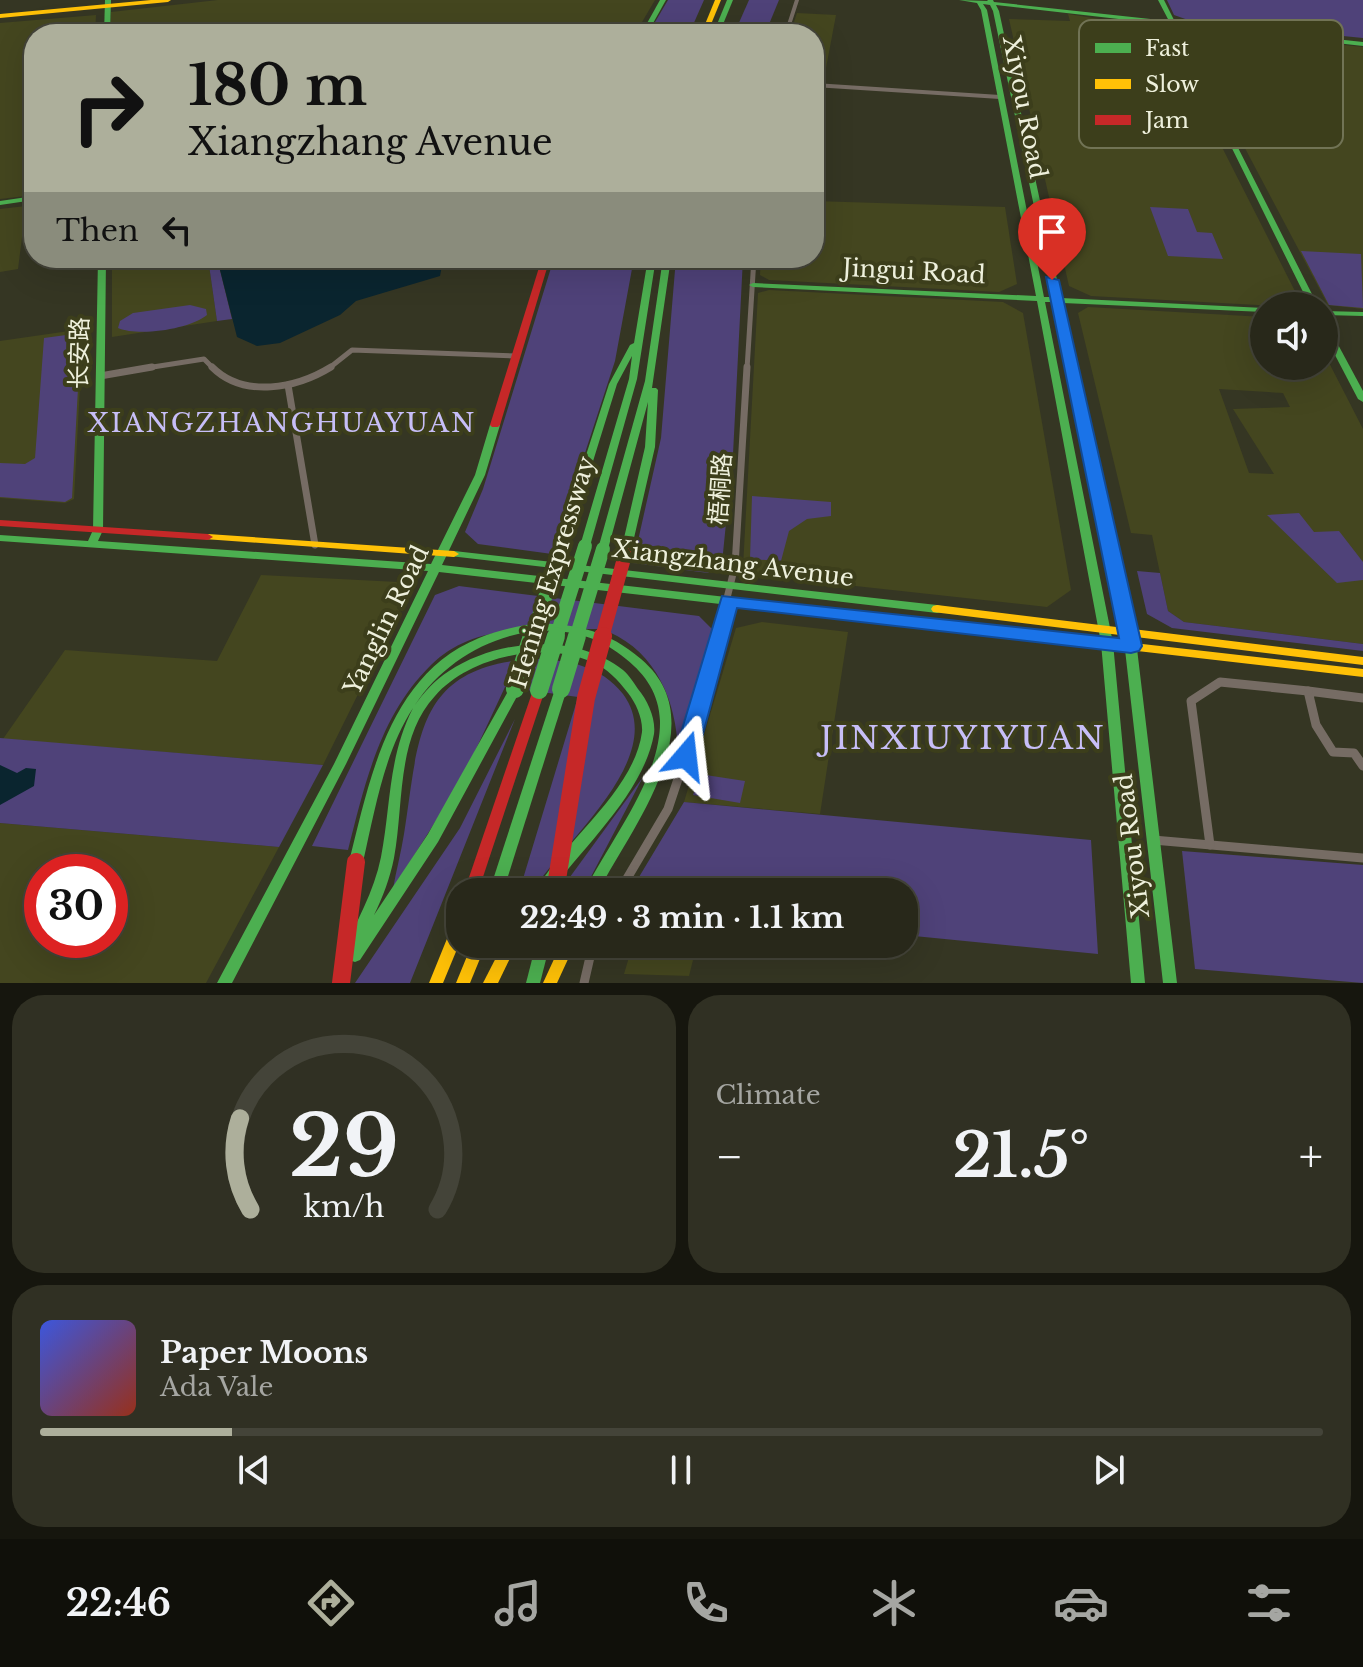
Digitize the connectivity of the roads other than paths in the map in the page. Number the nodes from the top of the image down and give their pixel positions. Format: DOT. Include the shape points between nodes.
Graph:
graph roads {
  1 [pos="134,0"];
  2 [pos="168,0"];
  3 [pos="663,0"];
  4 [pos="718,0"];
  5 [pos="730,0"];
  6 [pos="797,0"];
  7 [pos="960,0"];
  8 [pos="1159,0"];
  9 [pos="108,3"];
  10 [pos="997,4"];
  11 [pos="0,14"];
  12 [pos="1142,20"];
  13 [pos="1168,20"];
  14 [pos="107,24"];
  15 [pos="650,24"];
  16 [pos="708,24"];
  17 [pos="720,24"];
  18 [pos="789,24"];
  19 [pos="1343,41"];
  20 [pos="1363,43"];
  21 [pos="824,86"];
  22 [pos="1000,97"];
  23 [pos="1233,148"];
  24 [pos="24,199"];
  25 [pos="0,203"];
  26 [pos="102,268"];
  27 [pos="543,268"];
  28 [pos="650,268"];
  29 [pos="666,268"];
  30 [pos="754,268"];
  31 [pos="753,285"];
  32 [pos="1307,292"];
  33 [pos="1038,299"];
  34 [pos="1056,300"];
  35 [pos="1250,309"];
  36 [pos="1338,313"];
  37 [pos="1363,314"];
  38 [pos="640,334"];
  39 [pos="656,336"];
  40 [pos="1338,352"];
  41 [pos="517,356"];
  42 [pos="100,376"];
  43 [pos="288,385"];
  44 [pos="1363,399"];
  45 [pos="0,523"];
  46 [pos="98,530"];
  47 [pos="0,538"];
  48 [pos="92,544"];
  49 [pos="315,545"];
  50 [pos="443,553"];
  51 [pos="438,568"];
  52 [pos="733,584"];
  53 [pos="729,601"];
  54 [pos="1105,636"];
  55 [pos="1130,639"];
  56 [pos="1363,661"];
  57 [pos="1363,673"];
  58 [pos="1308,691"];
  59 [pos="1363,698"];
  60 [pos="1363,766"];
  61 [pos="1153,840"];
  62 [pos="1210,845"];
  63 [pos="1363,858"];
  64 [pos="476,878"];
  65 [pos="500,878"];
  66 [pos="553,878"];
  67 [pos="557,878"];
  68 [pos="599,878"];
  69 [pos="627,878"];
  70 [pos="446,958"];
  71 [pos="473,958"];
  72 [pos="503,958"];
  73 [pos="539,958"];
  74 [pos="562,958"];
  75 [pos="590,958"];
  76 [pos="224,983"];
  77 [pos="337,983"];
  78 [pos="436,983"];
  79 [pos="463,983"];
  80 [pos="490,983"];
  81 [pos="533,983"];
  82 [pos="550,983"];
  83 [pos="584,983"];
  84 [pos="1138,983"];
  85 [pos="1170,983"];
  1 -- 9 [label="main road"];
  2 -- 9 [label="main road"];
  3 -- 15 [label="main road"];
  4 -- 16 [label="main road"];
  5 -- 17 [label="main road"];
  6 -- 18 [label="street"];
  7 -- 10 [label="main road"];
  8 -- 13 [label="main road"];
  9 -- 11 [label="main road"];
  9 -- 14 [label="main road"];
  10 -- 12 [label="main road"];
  10 -- 22 [label="main road, Xiyou Road"];
  10 -- 34 [label="main road, Xiyou Road"];
  19 -- 20 [label="main road"];
  21 -- 22 [label="street"];
  22 -- 33 [label="main road, Xiyou Road"];
  23 -- 32 [label="main road"];
  24 -- 25 [label="main road"];
  26 -- 42 [label="main road, 长安路"];
  27 -- 41 [label="main road, Yanglin Road"];
  28 -- 38 [label="main road, Hening Expressway"];
  29 -- 39 [label="main road, Hening Expressway"];
  30 -- 31 [label="street, 梧桐路"];
  31 -- 33 [label="main road, Jingui Road"];
  31 -- 52 [label="street, 梧桐路"];
  33 -- 34 [label="main road, Jingui Road"];
  33 -- 54 [label="main road, Xiyou Road"];
  34 -- 35 [label="main road, Jingui Road"];
  34 -- 55 [label="main road, Xiyou Road"];
  36 -- 37 [label="main road"];
  38 -- 64 [label="main road, Hening Expressway, bridge" via="633,379 585,546"];
  38 -- 77 [label="main road, bridge" via="613,384 515,689 433,838"];
  39 -- 65 [label="main road, Hening Expressway, bridge" via="649,381 603,549"];
  39 -- 67 [label="main road, bridge" via="650,447 586,698"];
  40 -- 44 [label="main road"];
  41 -- 43 [label="street" via="352,350 328,372"];
  41 -- 50 [label="main road, Yanglin Road" via="480,475"];
  42 -- 43 [label="street" via="204,359 214,373 233,382"];
  42 -- 46 [label="main road, 长安路"];
  43 -- 49 [label="street"];
  45 -- 46 [label="main road, Xiangzhang Avenue"];
  46 -- 48 [label="main road, 长安路"];
  46 -- 49 [label="main road, Xiangzhang Avenue"];
  47 -- 48 [label="main road, Xiangzhang Avenue"];
  48 -- 51 [label="main road, Xiangzhang Avenue"];
  49 -- 50 [label="main road, Xiangzhang Avenue"];
  50 -- 51 [label="main road, Yanglin Road"];
  50 -- 52 [label="main road, Xiangzhang Avenue"];
  51 -- 53 [label="main road, Xiangzhang Avenue"];
  51 -- 76 [label="main road, Yanglin Road"];
  52 -- 53 [label="street, 梧桐路"];
  52 -- 54 [label="main road, Xiangzhang Avenue"];
  53 -- 54 [label="main road, Xiangzhang Avenue"];
  53 -- 69 [label="street, 梧桐路" via="668,809"];
  54 -- 55 [label="main road, Xiangzhang Avenue"];
  54 -- 84 [label="main road, Xiyou Road"];
  55 -- 56 [label="main road, Xiangzhang Avenue"];
  55 -- 57 [label="main road, Xiangzhang Avenue"];
  55 -- 61 [label="main road, Xiyou Road"];
  58 -- 59 [label="street"];
  58 -- 60 [label="street" via="1316,725 1333,752 1354,753"];
  58 -- 62 [label="street" via="1220,682 1191,701"];
  61 -- 62 [label="street"];
  61 -- 85 [label="main road, Xiyou Road"];
  62 -- 63 [label="street"];
  66 -- 77 [label="main road" via="633,772 648,730 639,695 619,673 589,655 508,650 466,665 434,687 419,707 405,740 387,861"];
  68 -- 77 [label="main road, bridge" via="654,779 665,733 661,689 618,644 581,628 527,630 464,650 434,673 394,732 356,862"];
  70 -- 78 [label="main road"];
  71 -- 79 [label="main road"];
  72 -- 80 [label="main road"];
  73 -- 81 [label="main road"];
  74 -- 82 [label="main road"];
  75 -- 83 [label="street"];
}
